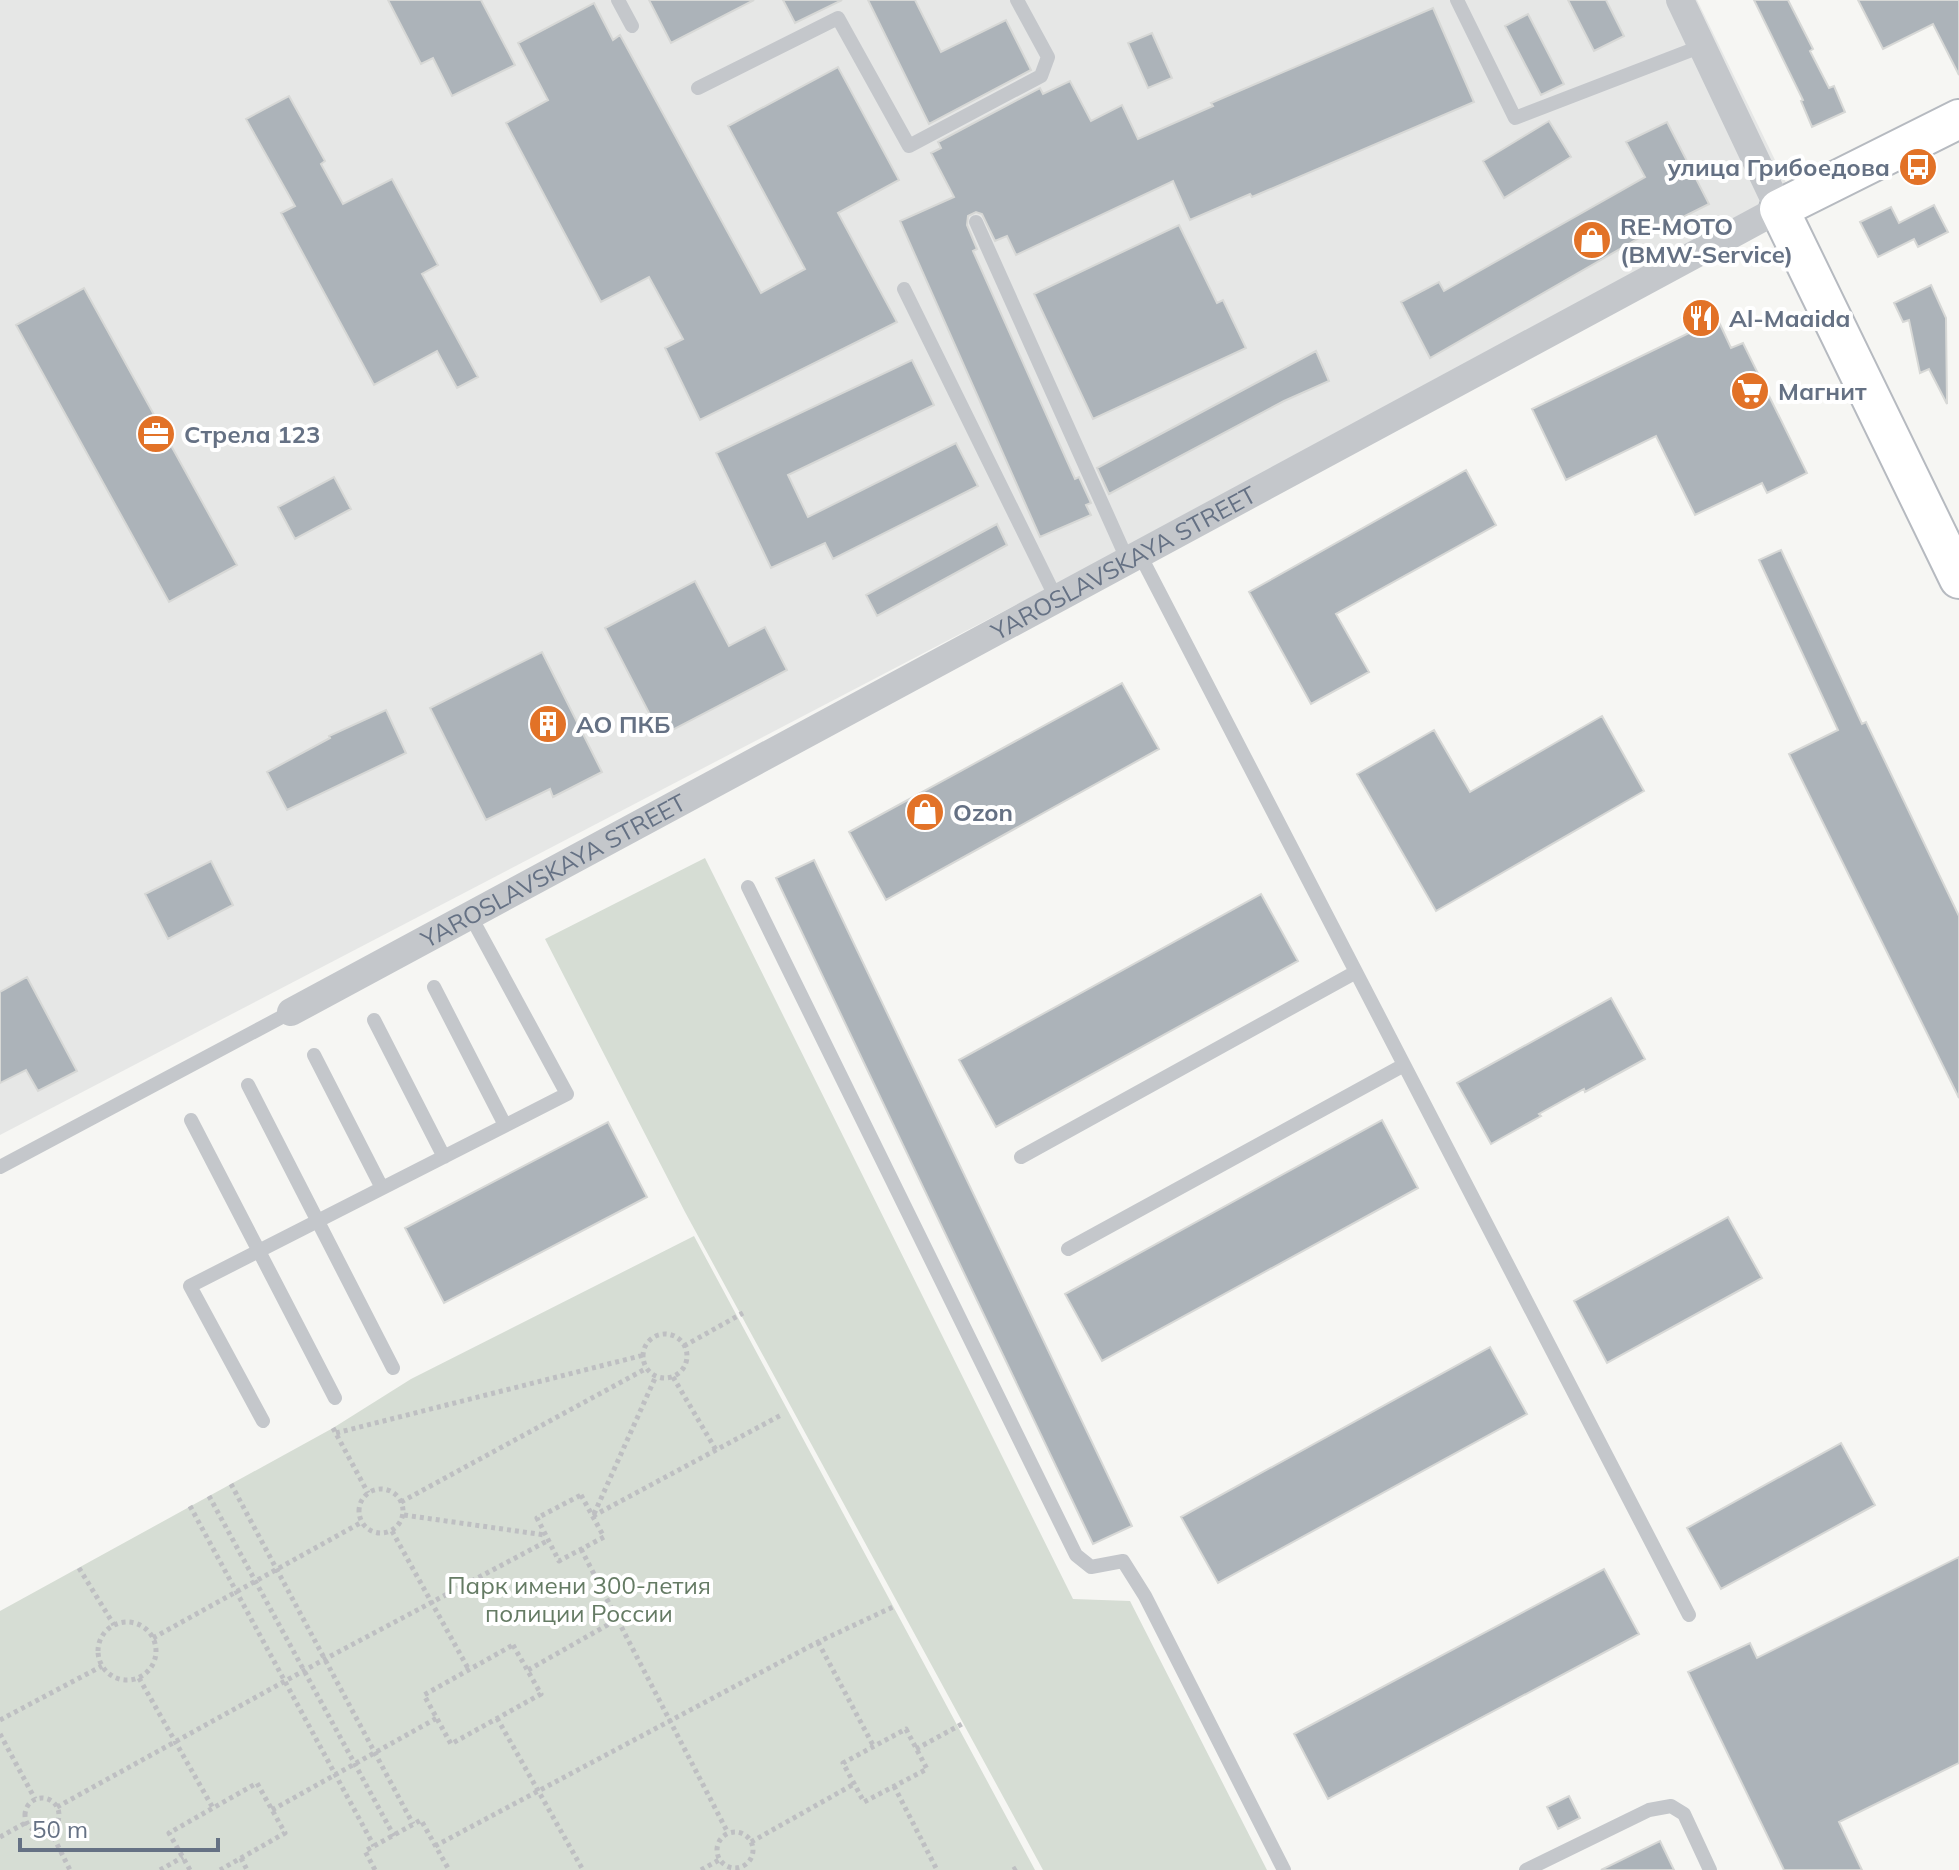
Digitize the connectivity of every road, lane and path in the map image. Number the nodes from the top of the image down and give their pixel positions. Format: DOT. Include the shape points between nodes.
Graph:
graph roads {
  1 [pos="618,0"];
  2 [pos="1017,0"];
  3 [pos="1457,0"];
  4 [pos="1680,0"];
  5 [pos="632,26"];
  6 [pos="1702,46"];
  7 [pos="698,88"];
  8 [pos="1959,119"];
  9 [pos="1779,209"];
  10 [pos="976,222"];
  11 [pos="904,289"];
  12 [pos="1133,556"];
  13 [pos="1959,579"];
  14 [pos="1056,598"];
  15 [pos="748,887"];
  16 [pos="470,915"];
  17 [pos="1356,972"];
  18 [pos="434,987"];
  19 [pos="291,1012"];
  20 [pos="374,1020"];
  21 [pos="314,1055"];
  22 [pos="1404,1065"];
  23 [pos="248,1085"];
  24 [pos="191,1120"];
  25 [pos="505,1125"];
  26 [pos="444,1157"];
  27 [pos="1021,1157"];
  28 [pos="0,1167"];
  29 [pos="382,1188"];
  30 [pos="317,1222"];
  31 [pos="1068,1249"];
  32 [pos="259,1251"];
  33 [pos="743,1313"];
  34 [pos="684,1346"];
  35 [pos="644,1355"];
  36 [pos="393,1368"];
  37 [pos="647,1368"];
  38 [pos="656,1376"];
  39 [pos="673,1377"];
  40 [pos="335,1398"];
  41 [pos="783,1414"];
  42 [pos="263,1421"];
  43 [pos="716,1450"];
  44 [pos="231,1484"];
  45 [pos="368,1493"];
  46 [pos="209,1496"];
  47 [pos="401,1502"];
  48 [pos="190,1506"];
  49 [pos="404,1515"];
  50 [pos="593,1516"];
  51 [pos="362,1522"];
  52 [pos="392,1531"];
  53 [pos="548,1538"];
  54 [pos="581,1549"];
  55 [pos="79,1568"];
  56 [pos="277,1569"];
  57 [pos="256,1581"];
  58 [pos="236,1592"];
  59 [pos="431,1603"];
  60 [pos="895,1606"];
  61 [pos="1689,1615"];
  62 [pos="618,1619"];
  63 [pos="114,1625"];
  64 [pos="153,1638"];
  65 [pos="818,1642"];
  66 [pos="325,1659"];
  67 [pos="102,1666"];
  68 [pos="469,1670"];
  69 [pos="528,1670"];
  70 [pos="304,1671"];
  71 [pos="139,1678"];
  72 [pos="285,1682"];
  73 [pos="437,1718"];
  74 [pos="497,1718"];
  75 [pos="0,1720"];
  76 [pos="671,1721"];
  77 [pos="962,1724"];
  78 [pos="0,1734"];
  79 [pos="177,1741"];
  80 [pos="874,1747"];
  81 [pos="916,1749"];
  82 [pos="375,1753"];
  83 [pos="355,1764"];
  84 [pos="335,1774"];
  85 [pos="854,1784"];
  86 [pos="894,1786"];
  87 [pos="539,1791"];
  88 [pos="35,1799"];
  89 [pos="57,1807"];
  90 [pos="213,1808"];
  91 [pos="272,1810"];
  92 [pos="27,1822"];
  93 [pos="413,1824"];
  94 [pos="50,1830"];
  95 [pos="728,1833"];
  96 [pos="394,1836"];
  97 [pos="0,1837"];
  98 [pos="751,1842"];
  99 [pos="374,1846"];
  100 [pos="435,1846"];
  101 [pos="183,1857"];
  102 [pos="241,1858"];
  103 [pos="719,1860"];
  104 [pos="743,1869"];
  105 [pos="70,1870"];
  106 [pos="160,1870"];
  107 [pos="190,1870"];
  108 [pos="220,1870"];
  109 [pos="247,1870"];
  110 [pos="375,1870"];
  111 [pos="449,1870"];
  112 [pos="583,1870"];
  113 [pos="701,1870"];
  114 [pos="937,1870"];
  115 [pos="1284,1870"];
  116 [pos="1526,1870"];
  117 [pos="1710,1870"];
  1 -- 5 [label="lane"];
  2 -- 7 [label="lane" via="1048,57 1041,76 909,146 838,18"];
  3 -- 6 [label="lane" via="1515,118"];
  4 -- 6 [label="street"];
  6 -- 9 [label="street"];
  8 -- 9 [label="street, YAROSLAVSKAYA STREET"];
  9 -- 12 [label="street, YAROSLAVSKAYA STREET"];
  9 -- 13 [label="street"];
  10 -- 12 [label="lane"];
  11 -- 14 [label="lane"];
  12 -- 14 [label="street, YAROSLAVSKAYA STREET"];
  12 -- 17 [label="lane"];
  14 -- 16 [label="street, YAROSLAVSKAYA STREET"];
  15 -- 115 [label="lane" via="1076,1555 1091,1567 1123,1561"];
  16 -- 19 [label="street, YAROSLAVSKAYA STREET"];
  16 -- 25 [label="lane" via="567,1094"];
  17 -- 22 [label="lane"];
  17 -- 27 [label="lane"];
  18 -- 25 [label="lane"];
  19 -- 28 [label="lane"];
  20 -- 26 [label="lane"];
  21 -- 29 [label="lane"];
  22 -- 31 [label="lane"];
  22 -- 61 [label="lane"];
  23 -- 30 [label="lane"];
  24 -- 32 [label="lane"];
  25 -- 26 [label="lane"];
  26 -- 29 [label="lane"];
  29 -- 30 [label="lane"];
  30 -- 32 [label="lane"];
  30 -- 36 [label="lane"];
  32 -- 40 [label="lane"];
  32 -- 42 [label="lane" via="190,1286"];
  33 -- 34 [label="path"];
  34 -- 35 [label="path" via="671,1335 659,1335"];
  34 -- 39 [label="path" via="687,1363"];
  35 -- 37 [label="path"];
  35 -- 45 [label="path" via="334,1430"];
  37 -- 38 [label="path"];
  37 -- 47 [label="path"];
  38 -- 39 [label="path"];
  38 -- 50 [label="path"];
  39 -- 43 [label="path"];
  41 -- 43 [label="path"];
  43 -- 50 [label="path"];
  44 -- 56 [label="path"];
  45 -- 47 [label="path" via="390,1491"];
  45 -- 51 [label="path" via="359,1508"];
  46 -- 57 [label="path"];
  47 -- 49 [label="path"];
  48 -- 58 [label="path"];
  49 -- 52 [label="path"];
  49 -- 53 [label="path"];
  50 -- 53 [label="path" via="581,1495 537,1518"];
  50 -- 54 [label="path" via="604,1537"];
  51 -- 52 [label="path" via="382,1534"];
  51 -- 56 [label="path"];
  52 -- 59 [label="path"];
  53 -- 54 [label="path" via="559,1561"];
  53 -- 59 [label="path"];
  54 -- 62 [label="path"];
  55 -- 63 [label="path"];
  56 -- 57 [label="path"];
  56 -- 66 [label="path"];
  57 -- 58 [label="path"];
  57 -- 70 [label="path"];
  58 -- 64 [label="path"];
  58 -- 72 [label="path"];
  59 -- 66 [label="path"];
  59 -- 68 [label="path"];
  60 -- 65 [label="path"];
  62 -- 69 [label="path"];
  62 -- 76 [label="path"];
  63 -- 64 [label="path" via="133,1623"];
  63 -- 67 [label="path" via="98,1647"];
  64 -- 71 [label="path" via="154,1662"];
  65 -- 76 [label="path"];
  65 -- 80 [label="path"];
  66 -- 70 [label="path"];
  66 -- 82 [label="path"];
  67 -- 71 [label="path" via="122,1680"];
  67 -- 75 [label="path"];
  68 -- 69 [label="path" via="513,1645"];
  68 -- 73 [label="path" via="424,1695"];
  69 -- 74 [label="path" via="541,1694"];
  70 -- 72 [label="path"];
  70 -- 83 [label="path"];
  71 -- 79 [label="path"];
  72 -- 79 [label="path"];
  72 -- 84 [label="path"];
  73 -- 74 [label="path" via="451,1744"];
  73 -- 82 [label="path"];
  74 -- 87 [label="path"];
  76 -- 87 [label="path"];
  76 -- 95 [label="path"];
  77 -- 81 [label="path"];
  78 -- 88 [label="path"];
  79 -- 89 [label="path"];
  79 -- 90 [label="path"];
  80 -- 81 [label="path" via="906,1729"];
  80 -- 85 [label="path" via="843,1763"];
  81 -- 86 [label="path" via="927,1769"];
  82 -- 83 [label="path"];
  82 -- 93 [label="path"];
  83 -- 84 [label="path"];
  83 -- 96 [label="path"];
  84 -- 91 [label="path"];
  84 -- 99 [label="path"];
  85 -- 86 [label="path" via="864,1802"];
  85 -- 98 [label="path"];
  86 -- 114 [label="path"];
  87 -- 100 [label="path"];
  87 -- 112 [label="path"];
  88 -- 89 [label="path"];
  88 -- 92 [label="path" via="25,1810"];
  89 -- 94 [label="path" via="58,1820"];
  90 -- 91 [label="path" via="257,1783"];
  90 -- 101 [label="path" via="169,1833"];
  91 -- 102 [label="path" via="285,1833"];
  92 -- 94 [label="path" via="34,1830"];
  92 -- 97 [label="path"];
  93 -- 96 [label="path"];
  93 -- 100 [label="path" via="421,1820"];
  94 -- 105 [label="path"];
  95 -- 98 [label="path" via="743,1834"];
  95 -- 103 [label="path" via="716,1847"];
  96 -- 99 [label="path"];
  98 -- 104 [label="path" via="753,1853"];
  99 -- 110 [label="path" via="365,1851"];
  100 -- 111 [label="path"];
  101 -- 106 [label="path"];
  101 -- 107 [label="path"];
  102 -- 108 [label="path"];
  102 -- 109 [label="path"];
  103 -- 104 [label="path"];
  103 -- 113 [label="path"];
  116 -- 117 [label="lane" via="1649,1810 1671,1806 1684,1814"];
}
